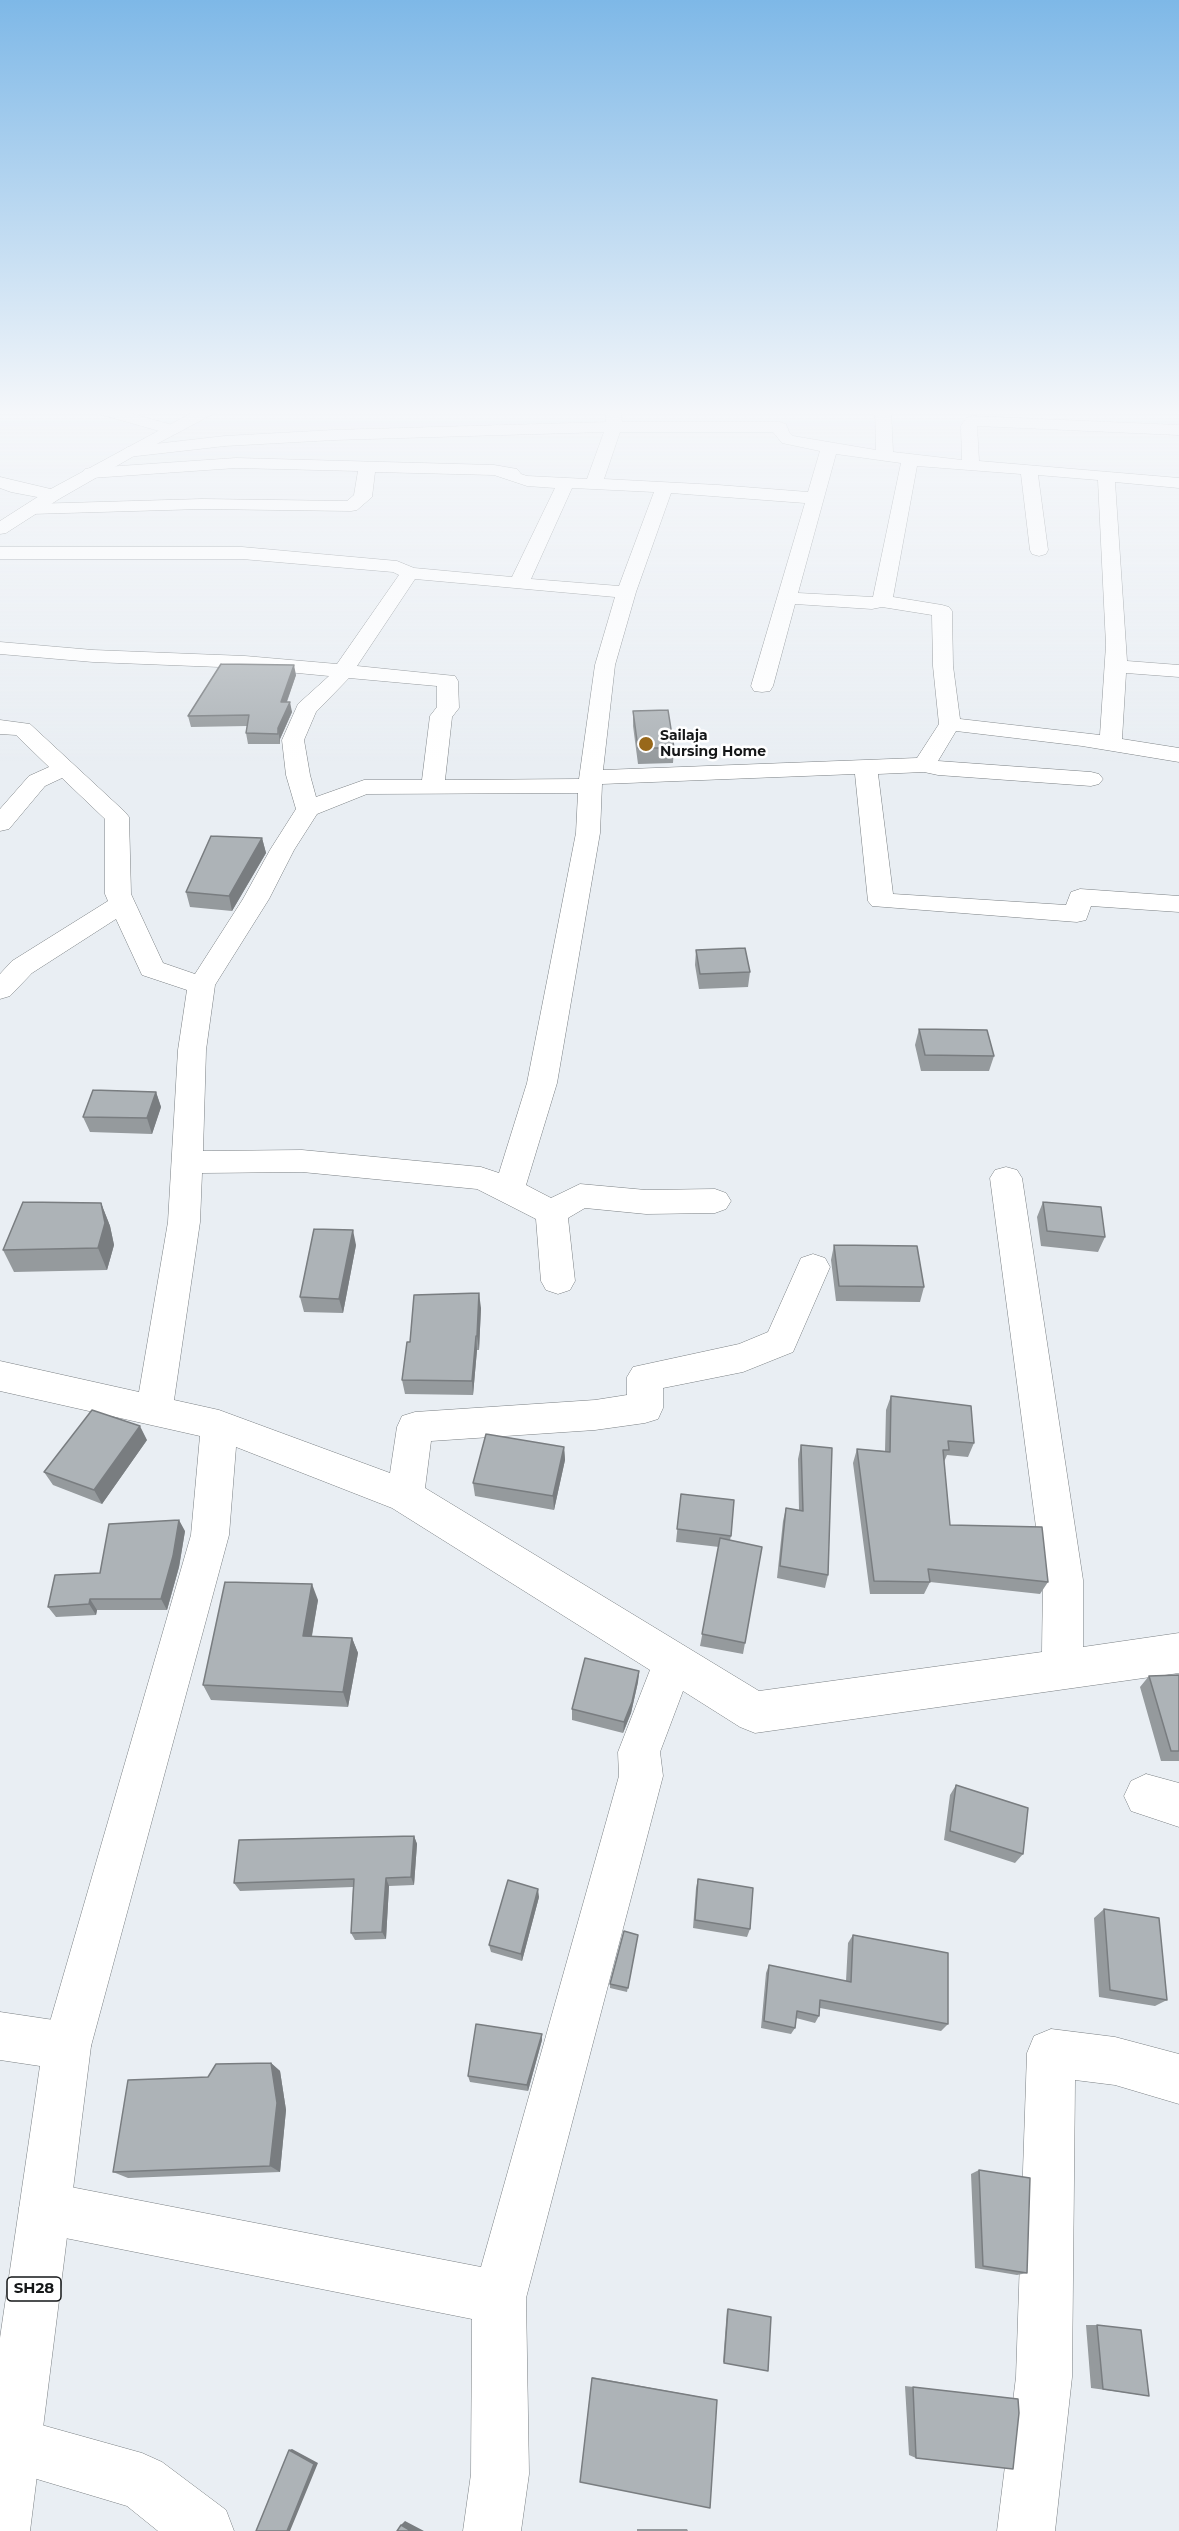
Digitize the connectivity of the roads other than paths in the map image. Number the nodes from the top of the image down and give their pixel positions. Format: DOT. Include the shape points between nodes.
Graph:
graph roads {
  1 [pos="305,528"];
  2 [pos="545,528"];
  3 [pos="649,528"];
  4 [pos="805,528"];
  5 [pos="898,528"];
  6 [pos="1036,528"];
  7 [pos="1109,528"];
  8 [pos="1039,550"];
  9 [pos="0,553"];
  10 [pos="290,557"];
  11 [pos="410,573"];
  12 [pos="519,583"];
  13 [pos="626,592"];
  14 [pos="785,598"];
  15 [pos="882,601"];
  16 [pos="1115,642"];
  17 [pos="0,648"];
  18 [pos="1179,671"];
  19 [pos="343,672"];
  20 [pos="762,686"];
  21 [pos="950,724"];
  22 [pos="0,727"];
  23 [pos="1110,746"];
  24 [pos="1179,755"];
  25 [pos="924,765"];
  26 [pos="65,768"];
  27 [pos="866,768"];
  28 [pos="1091,778"];
  29 [pos="590,781"];
  30 [pos="433,785"];
  31 [pos="308,809"];
  32 [pos="0,824"];
  33 [pos="122,904"];
  34 [pos="1179,904"];
  35 [pos="201,985"];
  36 [pos="0,990"];
  37 [pos="187,1162"];
  38 [pos="1006,1178"];
  39 [pos="509,1190"];
  40 [pos="715,1202"];
  41 [pos="551,1213"];
  42 [pos="813,1267"];
  43 [pos="558,1281"];
  44 [pos="0,1376"];
  45 [pos="154,1410"];
  46 [pos="219,1425"];
  47 [pos="405,1496"];
  48 [pos="1179,1653"];
  49 [pos="673,1662"];
  50 [pos="1062,1668"];
  51 [pos="0,2036"];
  52 [pos="67,2046"];
  53 [pos="1179,2079"];
  54 [pos="45,2208"];
  55 [pos="499,2298"];
  56 [pos="13,2445"];
  57 [pos="1,2531"];
  58 [pos="205,2531"];
  59 [pos="492,2531"];
  60 [pos="1026,2531"];
  1 -- 10 [label="street"];
  2 -- 12 [label="street"];
  3 -- 13 [label="street"];
  4 -- 14 [label="street"];
  5 -- 15 [label="street"];
  6 -- 8 [label="street"];
  7 -- 16 [label="street"];
  9 -- 10 [label="street" via="242,553"];
  10 -- 11 [label="street" via="397,567"];
  11 -- 12 [label="street"];
  11 -- 19 [label="street"];
  12 -- 13 [label="street"];
  13 -- 29 [label="street" via="605,665"];
  14 -- 15 [label="street"];
  14 -- 20 [label="street"];
  15 -- 21 [label="street" via="942,610"];
  16 -- 18 [label="street" via="1117,666"];
  16 -- 23 [label="street"];
  17 -- 19 [label="street" via="245,662"];
  19 -- 30 [label="street" via="447,681 448,708 441,716"];
  19 -- 31 [label="street" via="306,708 293,740"];
  21 -- 23 [label="street" via="1082,739"];
  21 -- 25 [label="street"];
  22 -- 26 [label="street" via="22,729"];
  23 -- 24 [label="street"];
  25 -- 27 [label="street"];
  25 -- 28 [label="street"];
  26 -- 32 [label="street" via="37,781"];
  26 -- 33 [label="street" via="117,817 118,894"];
  27 -- 29 [label="street"];
  27 -- 34 [label="street" via="881,901 1077,914 1080,897"];
  29 -- 30 [label="street"];
  29 -- 39 [label="street" via="588,833 542,1083"];
  30 -- 31 [label="street" via="364,787"];
  31 -- 35 [label="street"];
  33 -- 35 [label="street" via="152,969"];
  33 -- 36 [label="street" via="22,967"];
  35 -- 37 [label="street" via="192,1050"];
  37 -- 39 [label="street" via="302,1161 481,1178"];
  37 -- 45 [label="street" via="184,1222"];
  38 -- 50 [label="street" via="1063,1580"];
  39 -- 41 [label="street"];
  40 -- 41 [label="street" via="646,1202 580,1196"];
  41 -- 43 [label="street"];
  42 -- 47 [label="street" via="781,1342 743,1358 645,1377 645,1408 415,1427"];
  44 -- 45 [label="street"];
  45 -- 46 [label="street"];
  46 -- 47 [label="street"];
  46 -- 52 [label="street" via="210,1535"];
  47 -- 49 [label="street"];
  48 -- 50 [label="street"];
  49 -- 50 [label="street" via="755,1712"];
  49 -- 55 [label="street" via="639,1752 641,1776"];
  51 -- 52 [label="street"];
  52 -- 54 [label="street, SH28"];
  53 -- 60 [label="street" via="1115,2061 1051,2053 1044,2377"];
  54 -- 55 [label="street"];
  54 -- 56 [label="street, SH28"];
  55 -- 59 [label="street" via="500,2474"];
  56 -- 57 [label="street, SH28"];
  56 -- 58 [label="street" via="142,2482"];
}
